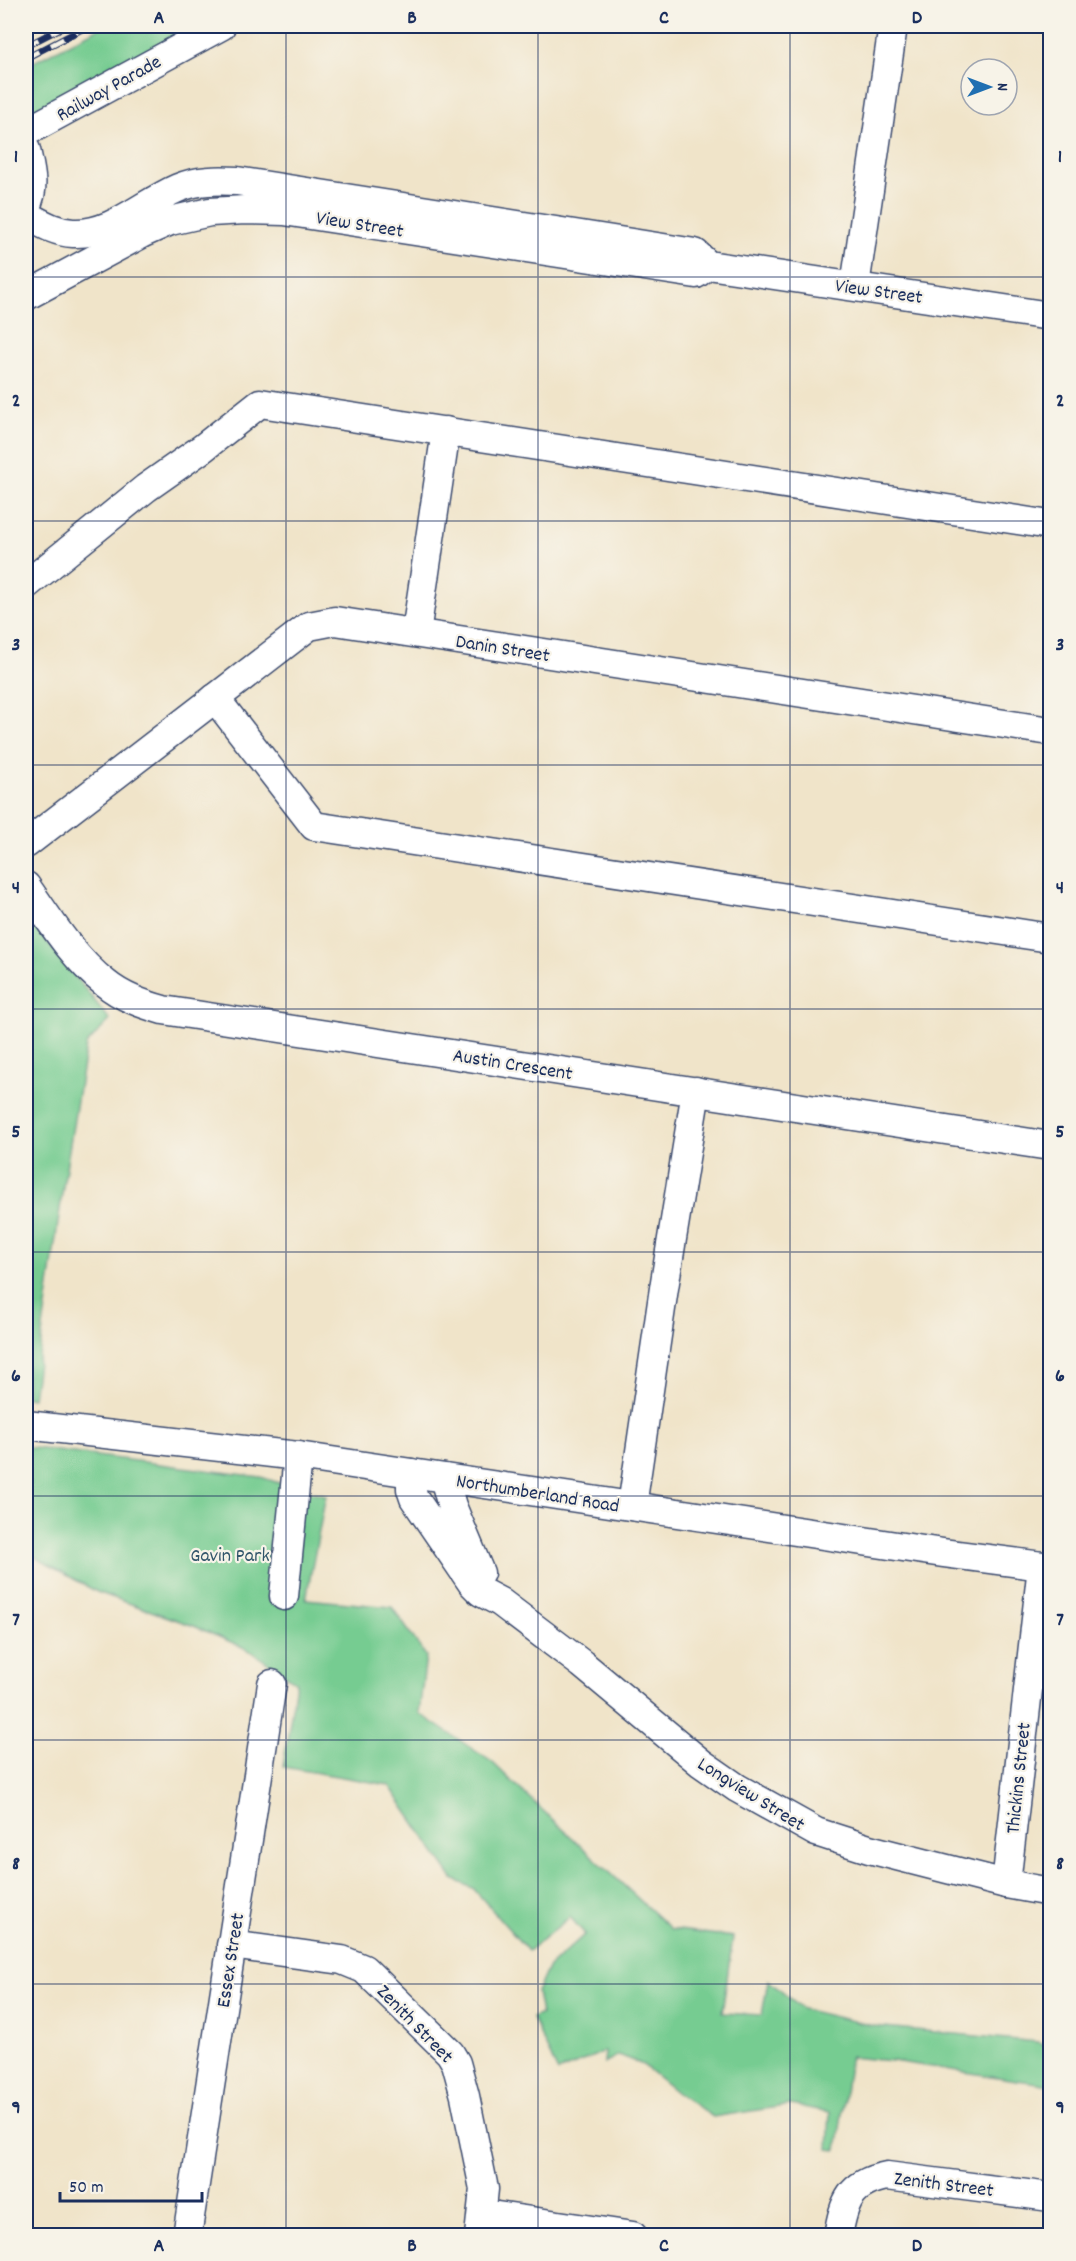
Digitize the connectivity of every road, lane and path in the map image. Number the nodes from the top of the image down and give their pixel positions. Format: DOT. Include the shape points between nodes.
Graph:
graph roads {
  1 [pos="221,26"];
  2 [pos="893,26"];
  3 [pos="26,132"];
  4 [pos="26,150"];
  5 [pos="26,206"];
  6 [pos="26,215"];
  7 [pos="708,265"];
  8 [pos="855,286"];
  9 [pos="26,296"];
  10 [pos="1050,316"];
  11 [pos="446,431"];
  12 [pos="1050,525"];
  13 [pos="26,585"];
  14 [pos="416,633"];
  15 [pos="215,698"];
  16 [pos="1050,731"];
  17 [pos="26,844"];
  18 [pos="26,886"];
  19 [pos="1050,938"];
  20 [pos="696,1091"];
  21 [pos="1050,1146"];
  22 [pos="26,1425"];
  23 [pos="298,1456"];
  24 [pos="411,1473"];
  25 [pos="444,1478"];
  26 [pos="632,1506"];
  27 [pos="1046,1566"];
  28 [pos="284,1596"];
  29 [pos="500,1602"];
  30 [pos="272,1684"];
  31 [pos="1006,1884"];
  32 [pos="1050,1892"];
  33 [pos="231,1945"];
  34 [pos="1050,2197"];
  35 [pos="481,2225"];
  36 [pos="187,2235"];
  37 [pos="633,2235"];
  38 [pos="838,2235"];
  1 -- 3 [label="street, Railway Parade"];
  2 -- 8 [label="street"];
  4 -- 5 [label="street" via="32,187"];
  6 -- 7 [label="street, View Street" via="54,230 90,232 178,188 198,182 237,182 695,253"];
  7 -- 8 [label="street, View Street"];
  7 -- 9 [label="street, View Street" via="696,274 284,211 245,210 210,212 170,221"];
  8 -- 10 [label="street, View Street"];
  11 -- 12 [label="street"];
  11 -- 13 [label="street" via="260,403"];
  11 -- 14 [label="street"];
  14 -- 15 [label="street, Danin Street" via="335,621 309,626"];
  14 -- 16 [label="street, Danin Street"];
  15 -- 17 [label="street, Danin Street"];
  15 -- 19 [label="street" via="314,826"];
  18 -- 20 [label="street, Austin Crescent" via="78,956 104,983 143,1004"];
  20 -- 21 [label="street, Austin Crescent"];
  20 -- 26 [label="street"];
  22 -- 23 [label="street, Northumberland Road"];
  23 -- 24 [label="street, Northumberland Road"];
  23 -- 28 [label="street"];
  24 -- 25 [label="street, Northumberland Road"];
  24 -- 29 [label="street, Longview Street" via="414,1498 472,1583"];
  25 -- 26 [label="street, Northumberland Road"];
  25 -- 29 [label="street, Longview Street" via="479,1570"];
  26 -- 27 [label="street, Northumberland Road"];
  27 -- 31 [label="street, Thickins Street"];
  29 -- 31 [label="street, Longview Street" via="737,1788 816,1832 843,1842"];
  30 -- 33 [label="street, Essex Street"];
  31 -- 32 [label="street, Longview Street"];
  33 -- 35 [label="street, Zenith Street" via="354,1963 450,2053 461,2075 484,2189"];
  33 -- 36 [label="street, Essex Street"];
  34 -- 38 [label="street, Zenith Street" via="924,2179 880,2177 859,2185 850,2194"];
  35 -- 37 [label="street, Zenith Street"];
}
